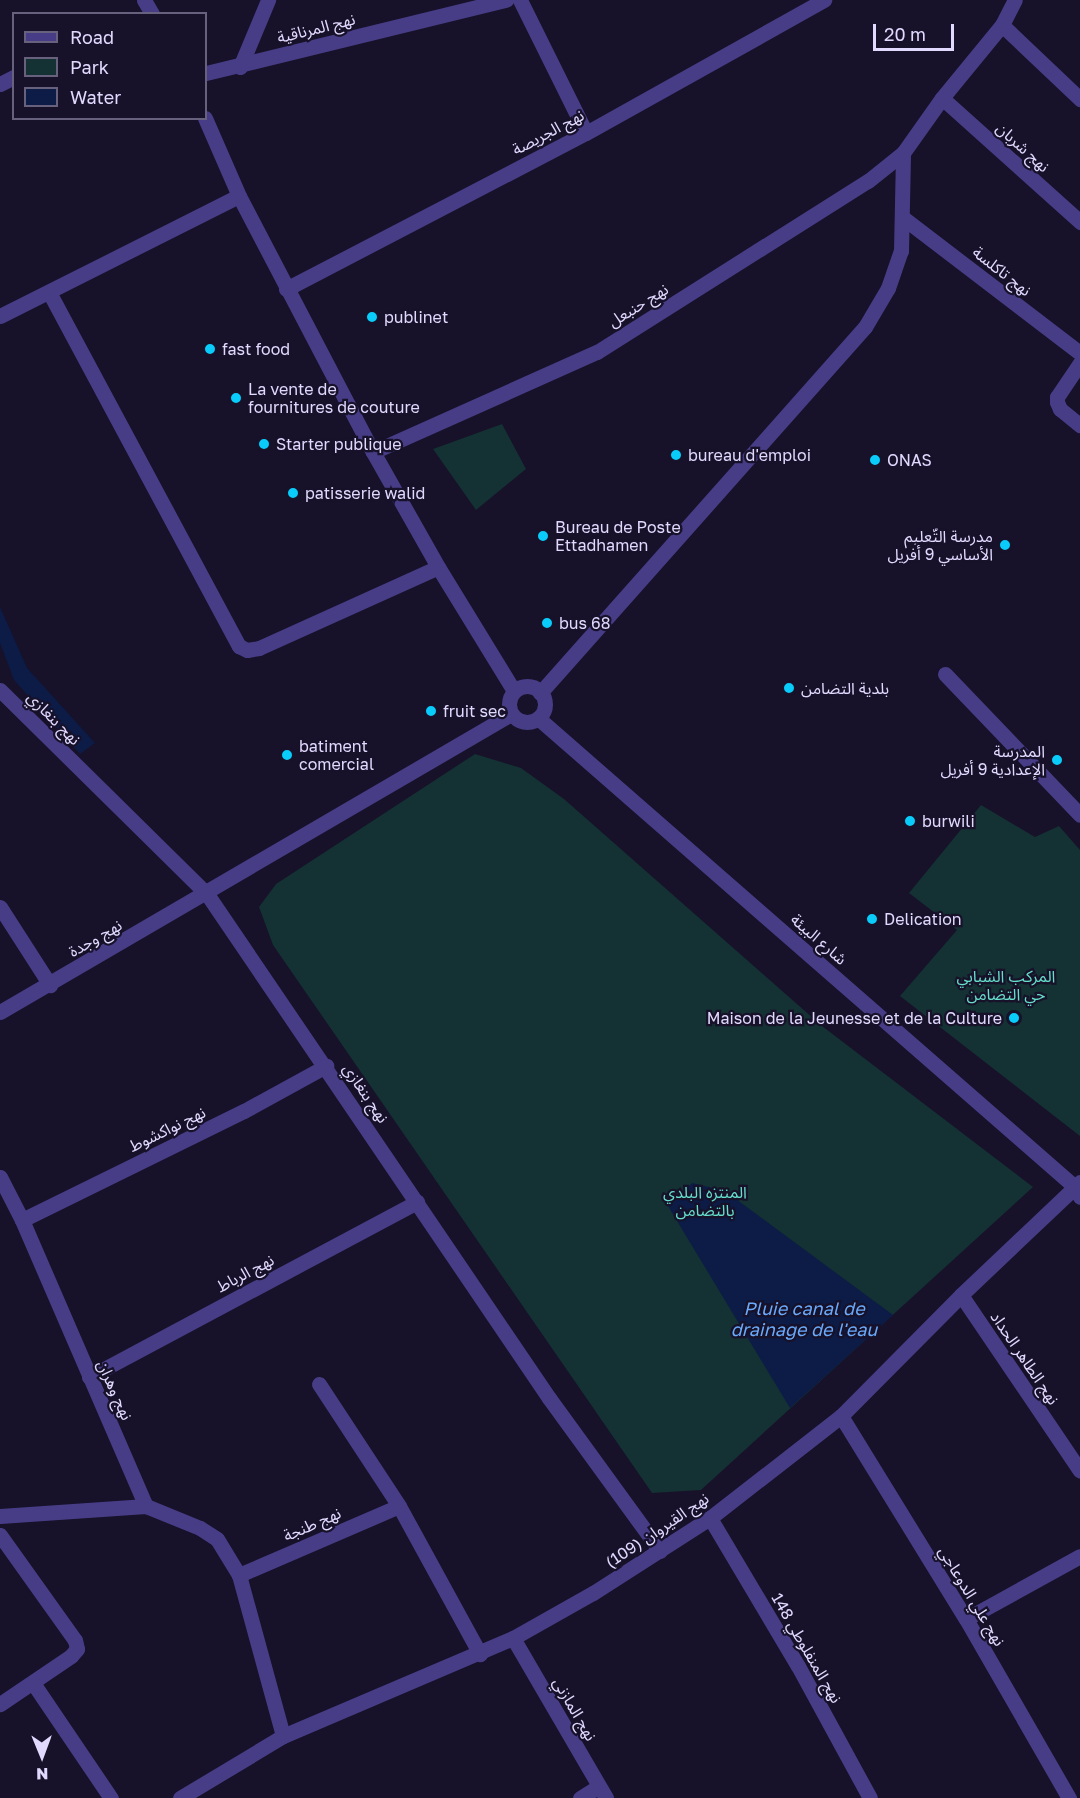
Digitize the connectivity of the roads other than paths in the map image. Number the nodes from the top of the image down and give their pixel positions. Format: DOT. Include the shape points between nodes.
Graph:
graph roads {
  1 [pos="268,0"];
  2 [pos="506,0"];
  3 [pos="520,0"];
  4 [pos="824,0"];
  5 [pos="1015,0"];
  6 [pos="1002,25"];
  7 [pos="240,67"];
  8 [pos="207,74"];
  9 [pos="942,98"];
  10 [pos="1080,99"];
  11 [pos="206,120"];
  12 [pos="586,133"];
  13 [pos="903,153"];
  14 [pos="239,196"];
  15 [pos="902,217"];
  16 [pos="1080,222"];
  17 [pos="286,289"];
  18 [pos="48,292"];
  19 [pos="0,316"];
  20 [pos="1080,353"];
  21 [pos="1080,363"];
  22 [pos="1080,425"];
  23 [pos="373,452"];
  24 [pos="438,567"];
  25 [pos="945,674"];
  26 [pos="0,690"];
  27 [pos="514,692"];
  28 [pos="540,693"];
  29 [pos="511,714"];
  30 [pos="538,718"];
  31 [pos="1080,816"];
  32 [pos="207,894"];
  33 [pos="0,907"];
  34 [pos="50,985"];
  35 [pos="0,1012"];
  36 [pos="326,1066"];
  37 [pos="0,1178"];
  38 [pos="1078,1189"];
  39 [pos="417,1202"];
  40 [pos="22,1220"];
  41 [pos="961,1295"];
  42 [pos="89,1377"];
  43 [pos="319,1384"];
  44 [pos="841,1416"];
  45 [pos="1080,1471"];
  46 [pos="146,1506"];
  47 [pos="399,1506"];
  48 [pos="0,1516"];
  49 [pos="710,1518"];
  50 [pos="0,1535"];
  51 [pos="660,1551"];
  52 [pos="1080,1556"];
  53 [pos="239,1575"];
  54 [pos="966,1619"];
  55 [pos="513,1638"];
  56 [pos="480,1654"];
  57 [pos="33,1683"];
  58 [pos="0,1704"];
  59 [pos="283,1736"];
  60 [pos="603,1792"];
  61 [pos="111,1798"];
  62 [pos="180,1798"];
  63 [pos="580,1798"];
  64 [pos="870,1798"];
  65 [pos="1069,1798"];
  1 -- 7 [label="street"];
  2 -- 7 [label="street, نهج المرناقية"];
  3 -- 12 [label="street"];
  4 -- 12 [label="street, نهج الجريصة"];
  5 -- 6 [label="street, نهج حنبعل"];
  6 -- 9 [label="street, نهج حنبعل"];
  6 -- 10 [label="street"];
  7 -- 8 [label="street, نهج المرناقية"];
  9 -- 13 [label="street, نهج حنبعل"];
  9 -- 16 [label="street, نهج شربان"];
  11 -- 14 [label="street"];
  12 -- 17 [label="street, نهج الجريصة"];
  13 -- 15 [label="street"];
  13 -- 23 [label="street, نهج حنبعل" via="867,181 597,352"];
  14 -- 17 [label="street"];
  14 -- 18 [label="street"];
  15 -- 20 [label="street, نهج تاكلسة"];
  15 -- 28 [label="street" via="901,251 888,288 865,327"];
  17 -- 23 [label="street"];
  18 -- 19 [label="street"];
  18 -- 24 [label="street" via="239,646 247,650 259,648"];
  21 -- 22 [label="street" via="1057,402"];
  23 -- 24 [label="street"];
  24 -- 27 [label="street"];
  25 -- 31 [label="street"];
  26 -- 32 [label="street, نهج بنغازي"];
  27 -- 28 [label="street" via="527,687"];
  27 -- 29 [label="street" via="509,702"];
  28 -- 30 [label="street" via="544,709"];
  29 -- 30 [label="street" via="524,722"];
  29 -- 32 [label="street, نهج وجدة"];
  30 -- 38 [label="street, شارع البيئة"];
  32 -- 34 [label="street, نهج وجدة"];
  32 -- 36 [label="street, نهج بنغازي"];
  33 -- 34 [label="street"];
  34 -- 35 [label="street, نهج وجدة"];
  36 -- 39 [label="street, نهج بنغازي"];
  36 -- 40 [label="street, نهج نواكشوط" via="244,1111"];
  37 -- 40 [label="street, نهج وهران"];
  38 -- 41 [label="street, نهج القيروان (109)"];
  39 -- 42 [label="street, نهج الرباط"];
  39 -- 51 [label="street, نهج بنغازي" via="549,1398"];
  40 -- 42 [label="street, نهج وهران"];
  41 -- 44 [label="street, نهج القيروان (109)"];
  41 -- 45 [label="street, نهج الطاهر الحداد"];
  42 -- 46 [label="street, نهج وهران"];
  43 -- 47 [label="street"];
  44 -- 49 [label="street, نهج القيروان (109)"];
  44 -- 54 [label="street, نهج علي الدوعاجي"];
  46 -- 48 [label="street"];
  46 -- 53 [label="street" via="217,1539"];
  47 -- 53 [label="street, نهج طنجة"];
  47 -- 56 [label="street"];
  49 -- 51 [label="street, نهج القيروان (109)"];
  49 -- 64 [label="street, نهج المنفلوطي 148"];
  50 -- 57 [label="street" via="75,1640 77,1649 71,1656"];
  51 -- 55 [label="street, نهج القيروان (109)"];
  52 -- 54 [label="street"];
  53 -- 59 [label="street"];
  54 -- 65 [label="street, نهج علي الدوعاجي"];
  55 -- 56 [label="street, نهج القيروان (109)"];
  55 -- 60 [label="street, نهج المازني"];
  56 -- 59 [label="street, نهج القيروان (109)"];
  57 -- 58 [label="street"];
  57 -- 61 [label="street"];
  59 -- 62 [label="street, نهج القيروان (109)"];
  60 -- 63 [label="street"];
}
